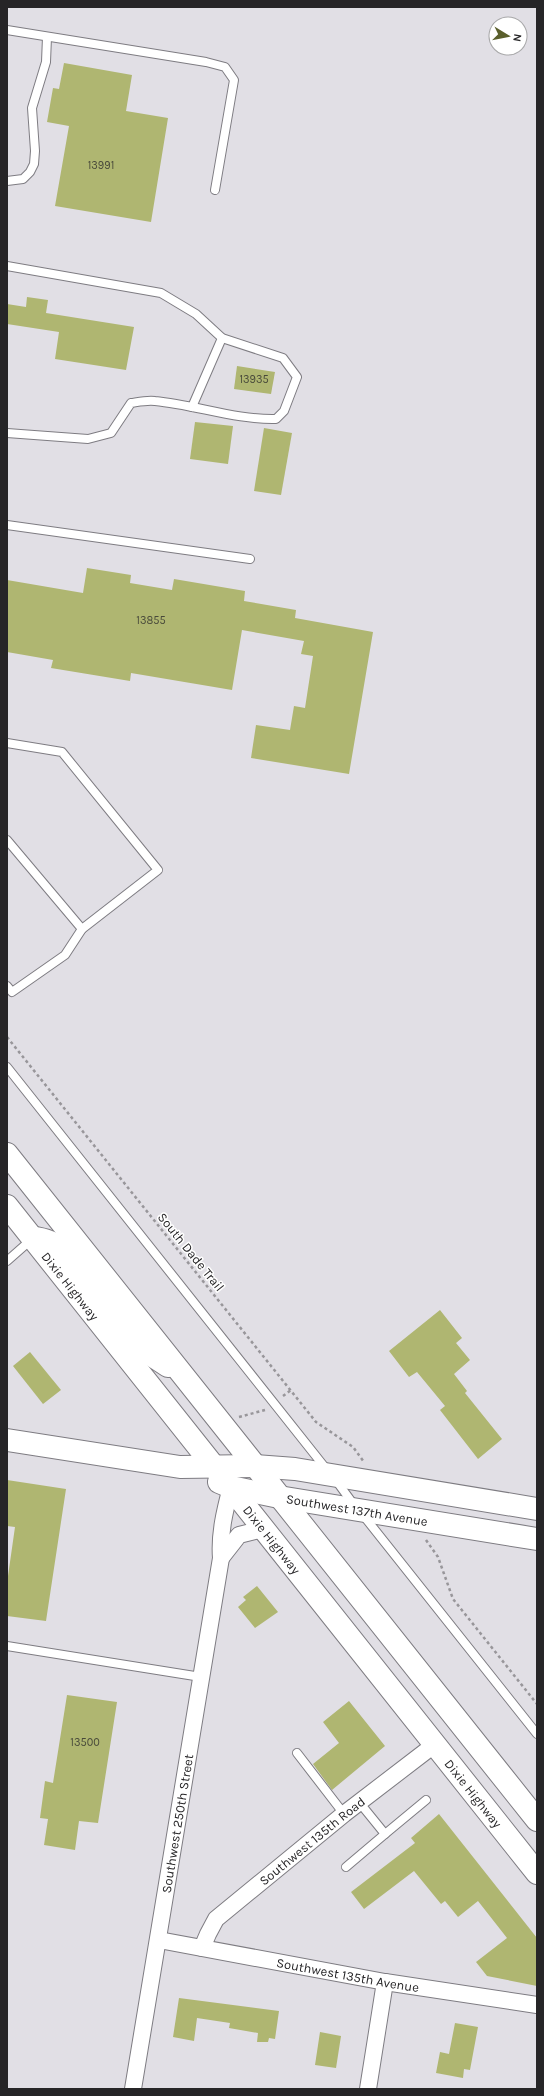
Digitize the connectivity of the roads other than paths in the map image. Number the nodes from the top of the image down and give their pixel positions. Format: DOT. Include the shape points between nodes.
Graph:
graph roads {
  1 [pos="7,30"];
  2 [pos="47,37"];
  3 [pos="7,181"];
  4 [pos="215,190"];
  5 [pos="7,266"];
  6 [pos="222,338"];
  7 [pos="192,407"];
  8 [pos="7,433"];
  9 [pos="7,524"];
  10 [pos="250,559"];
  11 [pos="7,743"];
  12 [pos="7,840"];
  13 [pos="82,928"];
  14 [pos="7,986"];
  15 [pos="7,1067"];
  16 [pos="7,1154"];
  17 [pos="7,1206"];
  18 [pos="33,1238"];
  19 [pos="7,1261"];
  20 [pos="184,1376"];
  21 [pos="7,1440"];
  22 [pos="213,1466"];
  23 [pos="255,1466"];
  24 [pos="180,1467"];
  25 [pos="332,1475"];
  26 [pos="231,1487"];
  27 [pos="279,1497"];
  28 [pos="537,1508"];
  29 [pos="358,1510"];
  30 [pos="263,1529"];
  31 [pos="537,1539"];
  32 [pos="221,1558"];
  33 [pos="7,1646"];
  34 [pos="201,1677"];
  35 [pos="537,1734"];
  36 [pos="434,1745"];
  37 [pos="296,1753"];
  38 [pos="426,1800"];
  39 [pos="359,1802"];
  40 [pos="344,1814"];
  41 [pos="537,1820"];
  42 [pos="385,1834"];
  43 [pos="346,1867"];
  44 [pos="537,1873"];
  45 [pos="159,1940"];
  46 [pos="202,1948"];
  47 [pos="386,1982"];
  48 [pos="537,2005"];
  49 [pos="133,2089"];
  50 [pos="368,2089"];
  1 -- 2 [label="lane"];
  2 -- 3 [label="lane" via="46,62 32,108 34,164 23,178"];
  2 -- 4 [label="lane" via="225,67 234,80"];
  5 -- 6 [label="lane" via="161,293 196,314"];
  6 -- 7 [label="lane"];
  6 -- 7 [label="lane" via="283,358 297,377 292,396 284,412 276,419 258,420"];
  7 -- 8 [label="lane" via="154,401 131,403 111,434 88,439"];
  9 -- 10 [label="lane"];
  11 -- 13 [label="lane" via="62,752 158,870"];
  12 -- 13 [label="lane"];
  13 -- 14 [label="lane" via="65,955 12,992"];
  15 -- 25 [label="lane"];
  16 -- 20 [label="main road"];
  17 -- 18 [label="main road, Dixie Highway"];
  18 -- 19 [label="lane"];
  18 -- 20 [label="main road" via="54,1242 64,1251 139,1347"];
  18 -- 22 [label="main road, Dixie Highway"];
  20 -- 23 [label="main road"];
  21 -- 24 [label="main road, Southwest 137th Avenue"];
  22 -- 23 [label="main road, Southwest 137th Avenue"];
  22 -- 24 [label="main road, Southwest 137th Avenue"];
  22 -- 26 [label="main road, Dixie Highway"];
  23 -- 25 [label="main road, Southwest 137th Avenue"];
  23 -- 27 [label="main road"];
  24 -- 26 [label="main road, Southwest 137th Avenue"];
  25 -- 28 [label="main road, Southwest 137th Avenue"];
  25 -- 29 [label="lane"];
  26 -- 27 [label="main road, Southwest 137th Avenue"];
  26 -- 30 [label="main road, Dixie Highway"];
  26 -- 32 [label="street, Southwest 250th Street" via="220,1544"];
  27 -- 29 [label="main road, Southwest 137th Avenue"];
  27 -- 41 [label="main road"];
  29 -- 31 [label="main road, Southwest 137th Avenue"];
  29 -- 35 [label="lane"];
  30 -- 32 [label="street, Southwest 250th Street" via="239,1535"];
  30 -- 36 [label="main road, Dixie Highway"];
  32 -- 34 [label="street, Southwest 250th Street"];
  33 -- 34 [label="lane"];
  34 -- 45 [label="street, Southwest 250th Street"];
  36 -- 39 [label="street, Southwest 135th Road"];
  36 -- 44 [label="main road, Dixie Highway"];
  37 -- 40 [label="lane"];
  38 -- 42 [label="lane"];
  39 -- 40 [label="street, Southwest 135th Road"];
  39 -- 42 [label="lane"];
  40 -- 46 [label="street, Southwest 135th Road" via="216,1920"];
  42 -- 43 [label="lane"];
  45 -- 46 [label="street, Southwest 135th Avenue"];
  45 -- 49 [label="street, Southwest 250th Street"];
  46 -- 47 [label="street, Southwest 135th Avenue"];
  47 -- 48 [label="street, Southwest 135th Avenue"];
  47 -- 50 [label="street"];
}
